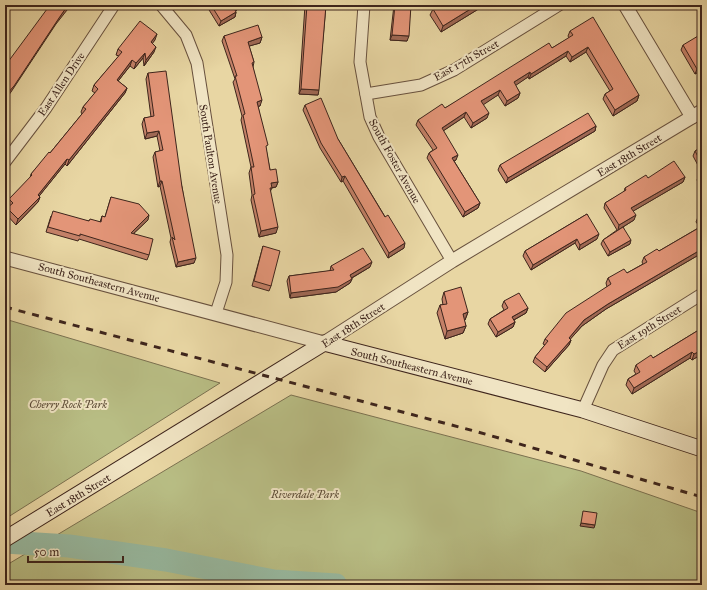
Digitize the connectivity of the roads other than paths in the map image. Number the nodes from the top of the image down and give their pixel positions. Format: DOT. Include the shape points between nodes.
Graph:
graph roads {
  1 [pos="114,5"];
  2 [pos="161,5"];
  3 [pos="364,5"];
  4 [pos="559,5"];
  5 [pos="625,5"];
  6 [pos="366,94"];
  7 [pos="697,114"];
  8 [pos="5,162"];
  9 [pos="5,258"];
  10 [pos="452,262"];
  11 [pos="702,294"];
  12 [pos="216,313"];
  13 [pos="324,343"];
  14 [pos="583,410"];
  15 [pos="702,449"];
  16 [pos="5,539"];
  1 -- 8 [label="street, East Allen Drive" via="46,108"];
  2 -- 12 [label="street, South Paulton Avenue" via="186,35 197,63 227,255 226,282"];
  3 -- 6 [label="street, South Foster Avenue" via="360,62"];
  4 -- 6 [label="street, East 17th Street" via="454,70 421,85"];
  5 -- 7 [label="street"];
  6 -- 10 [label="street, South Foster Avenue" via="370,117 379,137"];
  7 -- 10 [label="street, East 18th Street"];
  9 -- 12 [label="street, South Southeastern Avenue"];
  10 -- 13 [label="street, East 18th Street"];
  11 -- 14 [label="street, East 19th Street" via="613,350 603,364"];
  12 -- 13 [label="street, South Southeastern Avenue"];
  13 -- 14 [label="main road, South Southeastern Avenue"];
  13 -- 16 [label="main road, East 18th Street"];
  14 -- 15 [label="main road, South Southeastern Avenue"];
}
